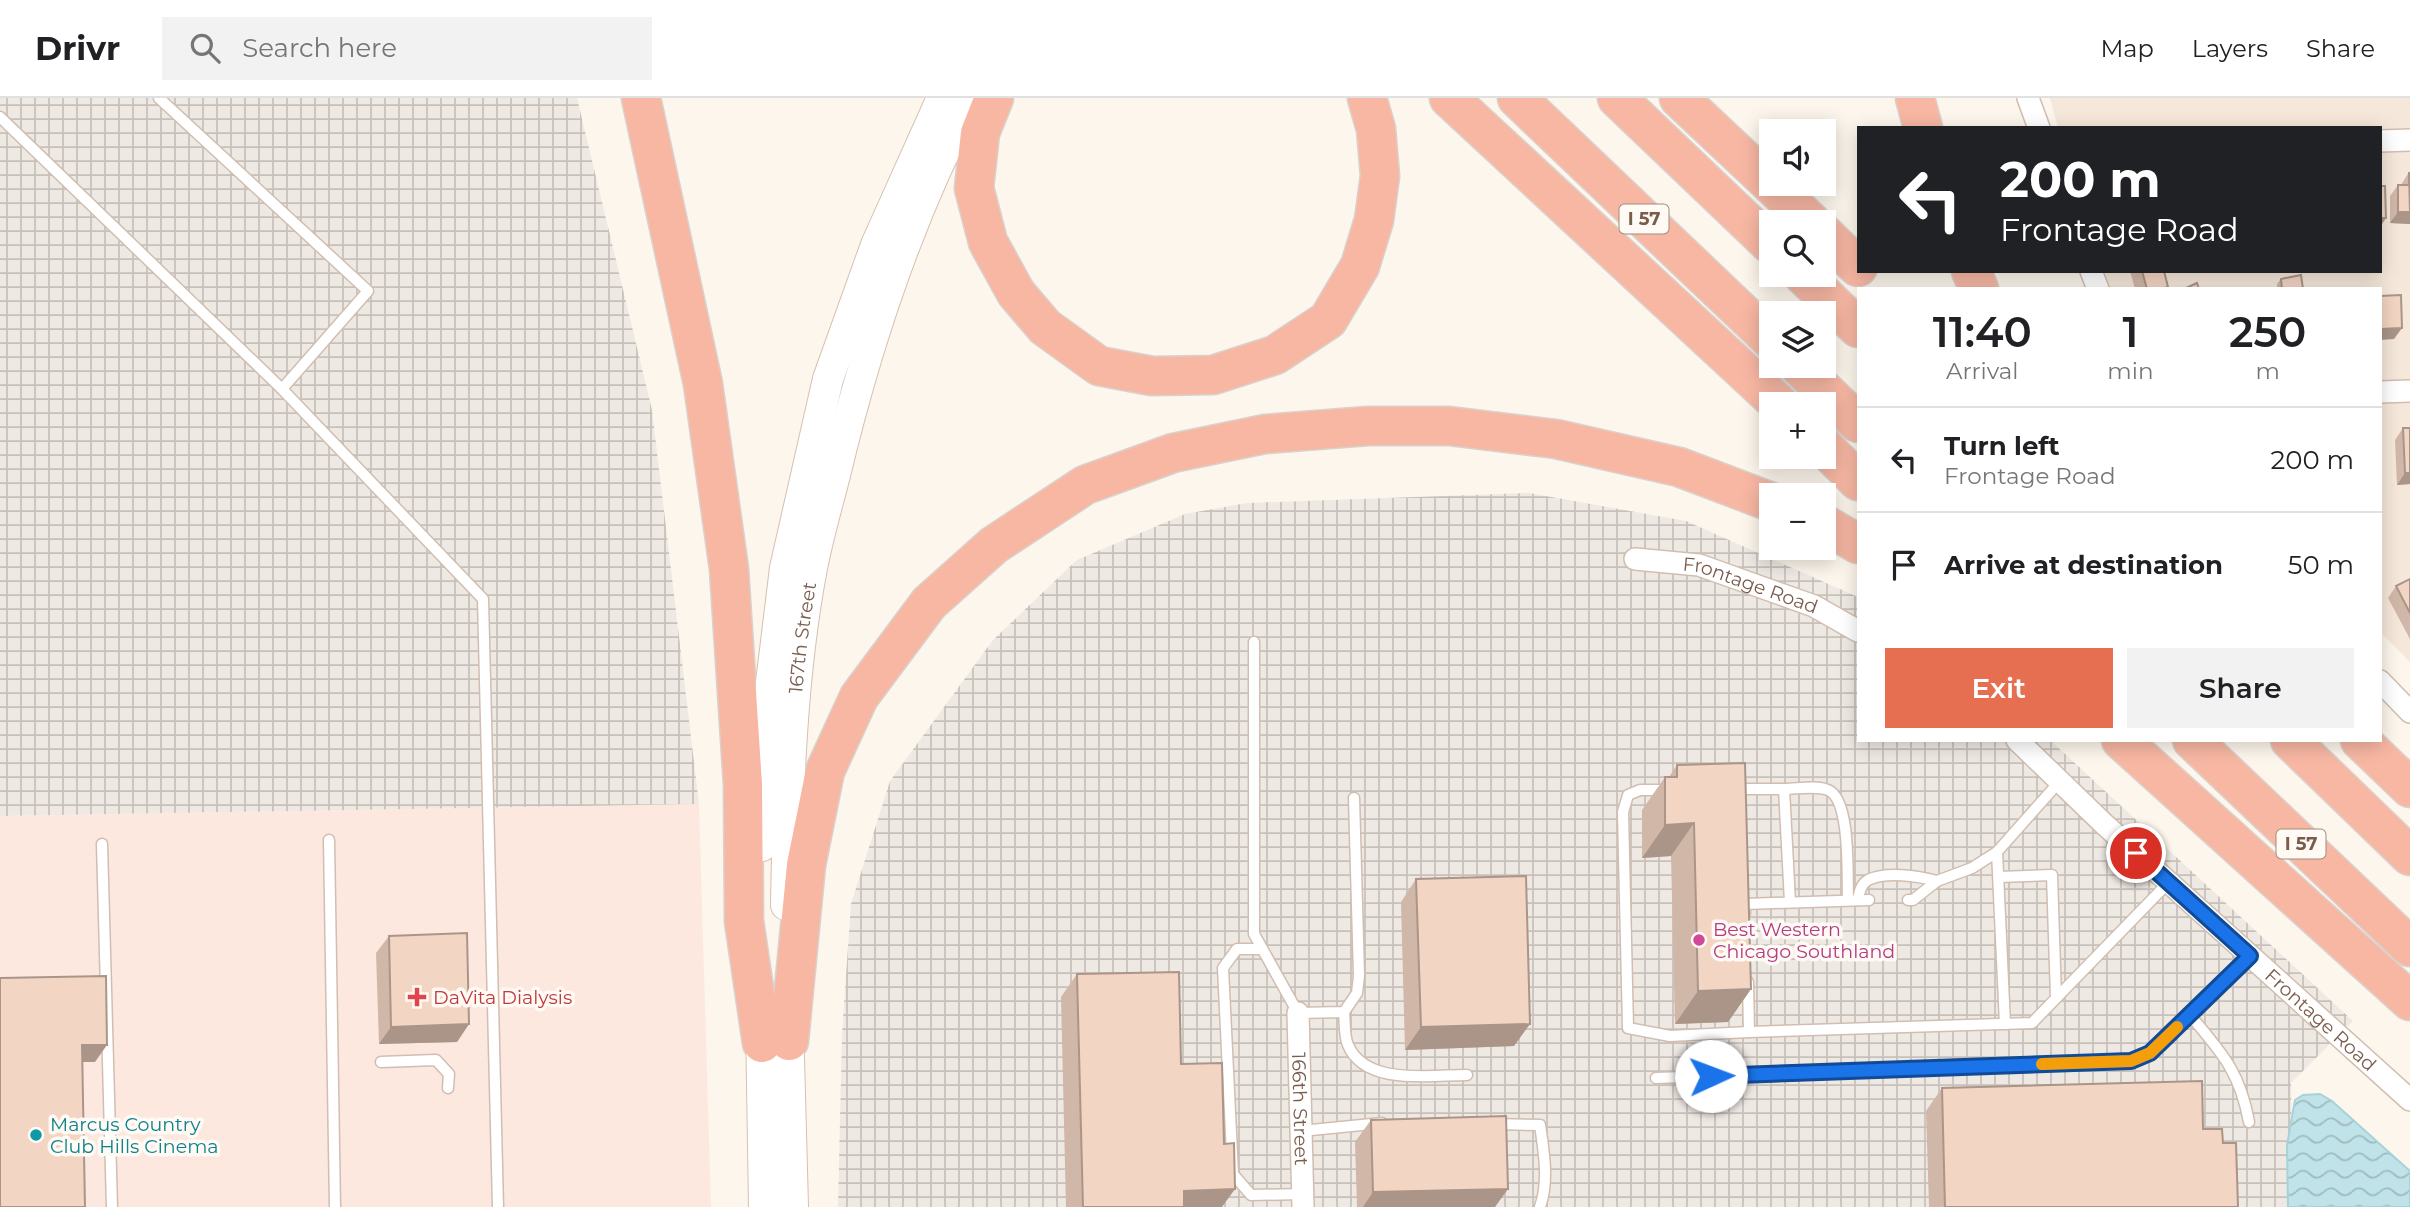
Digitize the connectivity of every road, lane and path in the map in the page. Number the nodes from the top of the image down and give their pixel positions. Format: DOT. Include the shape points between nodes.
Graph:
graph roads {
  1 [pos="159,98"];
  2 [pos="642,98"];
  3 [pos="942,98"];
  4 [pos="971,98"];
  5 [pos="994,98"];
  6 [pos="1367,98"];
  7 [pos="1449,98"];
  8 [pos="1517,98"];
  9 [pos="1617,98"];
  10 [pos="1679,98"];
  11 [pos="1915,98"];
  12 [pos="2028,98"];
  13 [pos="0,117"];
  14 [pos="1922,126"];
  15 [pos="2038,126"];
  16 [pos="2410,140"];
  17 [pos="2382,141"];
  18 [pos="1798,210"];
  19 [pos="1759,234"];
  20 [pos="1836,246"];
  21 [pos="1857,266"];
  22 [pos="1865,273"];
  23 [pos="1815,287"];
  24 [pos="1879,287"];
  25 [pos="1857,327"];
  26 [pos="1759,329"];
  27 [pos="1811,378"];
  28 [pos="282,389"];
  29 [pos="2410,391"];
  30 [pos="1766,392"];
  31 [pos="2382,392"];
  32 [pos="1857,422"];
  33 [pos="1836,459"];
  34 [pos="1857,480"];
  35 [pos="1759,497"];
  36 [pos="1836,531"];
  37 [pos="1857,543"];
  38 [pos="1635,559"];
  39 [pos="1857,630"];
  40 [pos="1254,642"];
  41 [pos="2382,683"];
  42 [pos="2409,709"];
  43 [pos="2019,742"];
  44 [pos="2194,742"];
  45 [pos="2292,742"];
  46 [pos="2362,742"];
  47 [pos="2126,744"];
  48 [pos="2060,782"];
  49 [pos="2410,788"];
  50 [pos="1686,789"];
  51 [pos="1719,789"];
  52 [pos="1741,789"];
  53 [pos="1784,789"];
  54 [pos="1354,798"];
  55 [pos="1741,802"];
  56 [pos="329,840"];
  57 [pos="103,844"];
  58 [pos="1997,852"];
  59 [pos="2410,856"];
  60 [pos="1999,877"];
  61 [pos="1937,881"];
  62 [pos="2169,882"];
  63 [pos="1744,891"];
  64 [pos="1858,900"];
  65 [pos="1908,900"];
  66 [pos="1790,902"];
  67 [pos="1745,904"];
  68 [pos="1746,929"];
  69 [pos="2410,947"];
  70 [pos="1262,949"];
  71 [pos="2250,956"];
  72 [pos="1747,968"];
  73 [pos="2056,998"];
  74 [pos="2410,1001"];
  75 [pos="1298,1013"];
  76 [pos="1344,1013"];
  77 [pos="2190,1015"];
  78 [pos="2005,1024"];
  79 [pos="1749,1031"];
  80 [pos="775,1042"];
  81 [pos="381,1062"];
  82 [pos="1467,1075"];
  83 [pos="1656,1078"];
  84 [pos="448,1088"];
  85 [pos="2410,1100"];
  86 [pos="1392,1122"];
  87 [pos="2249,1122"];
  88 [pos="1486,1124"];
  89 [pos="1301,1131"];
  90 [pos="1303,1200"];
  91 [pos="112,1207"];
  92 [pos="335,1207"];
  93 [pos="498,1207"];
  94 [pos="764,1207"];
  95 [pos="793,1207"];
  96 [pos="1540,1207"];
  1 -- 28 [label="lane" via="368,292"];
  2 -- 80 [label="highway" via="703,384 729,569 743,785 744,921"];
  3 -- 80 [label="main road, 167th Street" via="876,245 828,379 785,568 762,798 760,941"];
  4 -- 80 [label="main road, 167th Street" via="901,251 856,386 812,568 797,680 788,801 786,938"];
  5 -- 6 [label="highway" via="980,133 974,188 988,242 1016,293 1045,327 1099,366 1152,376 1213,375 1275,355 1328,320 1360,266 1374,220 1380,176 1376,129"];
  7 -- 30 [label="highway"];
  8 -- 26 [label="highway, I 57"];
  9 -- 19 [label="highway"];
  10 -- 18 [label="highway"];
  11 -- 14 [label="highway"];
  12 -- 15 [label="street"];
  13 -- 28 [label="lane"];
  16 -- 17 [label="street"];
  20 -- 21 [label="highway"];
  22 -- 24 [label="highway"];
  23 -- 25 [label="highway"];
  27 -- 32 [label="highway"];
  28 -- 93 [label="lane" via="483,598"];
  29 -- 31 [label="street"];
  33 -- 34 [label="highway"];
  35 -- 80 [label="highway" via="1679,467 1556,439 1449,426 1368,426 1265,434 1173,453 1084,485 994,545 929,603 859,697 825,771"];
  36 -- 37 [label="highway"];
  38 -- 39 [label="street, Frontage Road" via="1699,565 1814,606"];
  40 -- 70 [label="lane" via="1254,934"];
  41 -- 42 [label="street"];
  43 -- 48 [label="street, Frontage Road"];
  44 -- 69 [label="highway, I 57"];
  45 -- 59 [label="highway"];
  46 -- 49 [label="highway"];
  47 -- 74 [label="highway"];
  48 -- 58 [label="lane"];
  48 -- 62 [label="street, Frontage Road"];
  50 -- 79 [label="lane" via="1640,790 1628,795 1623,812 1628,1028 1670,1036"];
  51 -- 52 [label="lane"];
  52 -- 53 [label="lane"];
  52 -- 55 [label="lane"];
  53 -- 64 [label="lane" via="1825,789 1837,795"];
  53 -- 66 [label="lane"];
  54 -- 76 [label="lane" via="1359,976 1357,993"];
  56 -- 92 [label="lane"];
  57 -- 91 [label="lane"];
  58 -- 60 [label="lane"];
  58 -- 61 [label="lane" via="1972,868"];
  60 -- 73 [label="lane" via="2052,875"];
  60 -- 78 [label="lane"];
  61 -- 64 [label="lane" via="1915,875 1879,877 1867,880"];
  61 -- 65 [label="lane"];
  62 -- 71 [label="street, Frontage Road"];
  62 -- 73 [label="lane"];
  63 -- 67 [label="lane"];
  64 -- 66 [label="lane"];
  66 -- 67 [label="lane"];
  67 -- 68 [label="lane"];
  70 -- 75 [label="lane"];
  70 -- 90 [label="lane" via="1237,949 1223,968 1233,1174 1251,1195"];
  71 -- 77 [label="lane"];
  71 -- 85 [label="street, Frontage Road"];
  72 -- 79 [label="lane"];
  73 -- 78 [label="lane" via="2032,1023"];
  75 -- 76 [label="lane"];
  75 -- 89 [label="street, 166th Street"];
  76 -- 82 [label="lane" via="1347,1043 1358,1062 1392,1076"];
  77 -- 83 [label="lane" via="2150,1053 2131,1061"];
  77 -- 87 [label="lane" via="2240,1082"];
  78 -- 79 [label="lane"];
  80 -- 94 [label="main road, 167th Street"];
  80 -- 95 [label="main road, 167th Street"];
  81 -- 84 [label="lane" via="436,1060 449,1074"];
  86 -- 89 [label="lane"];
  88 -- 96 [label="lane" via="1540,1125 1545,1194"];
  89 -- 90 [label="street, 166th Street"];
}
